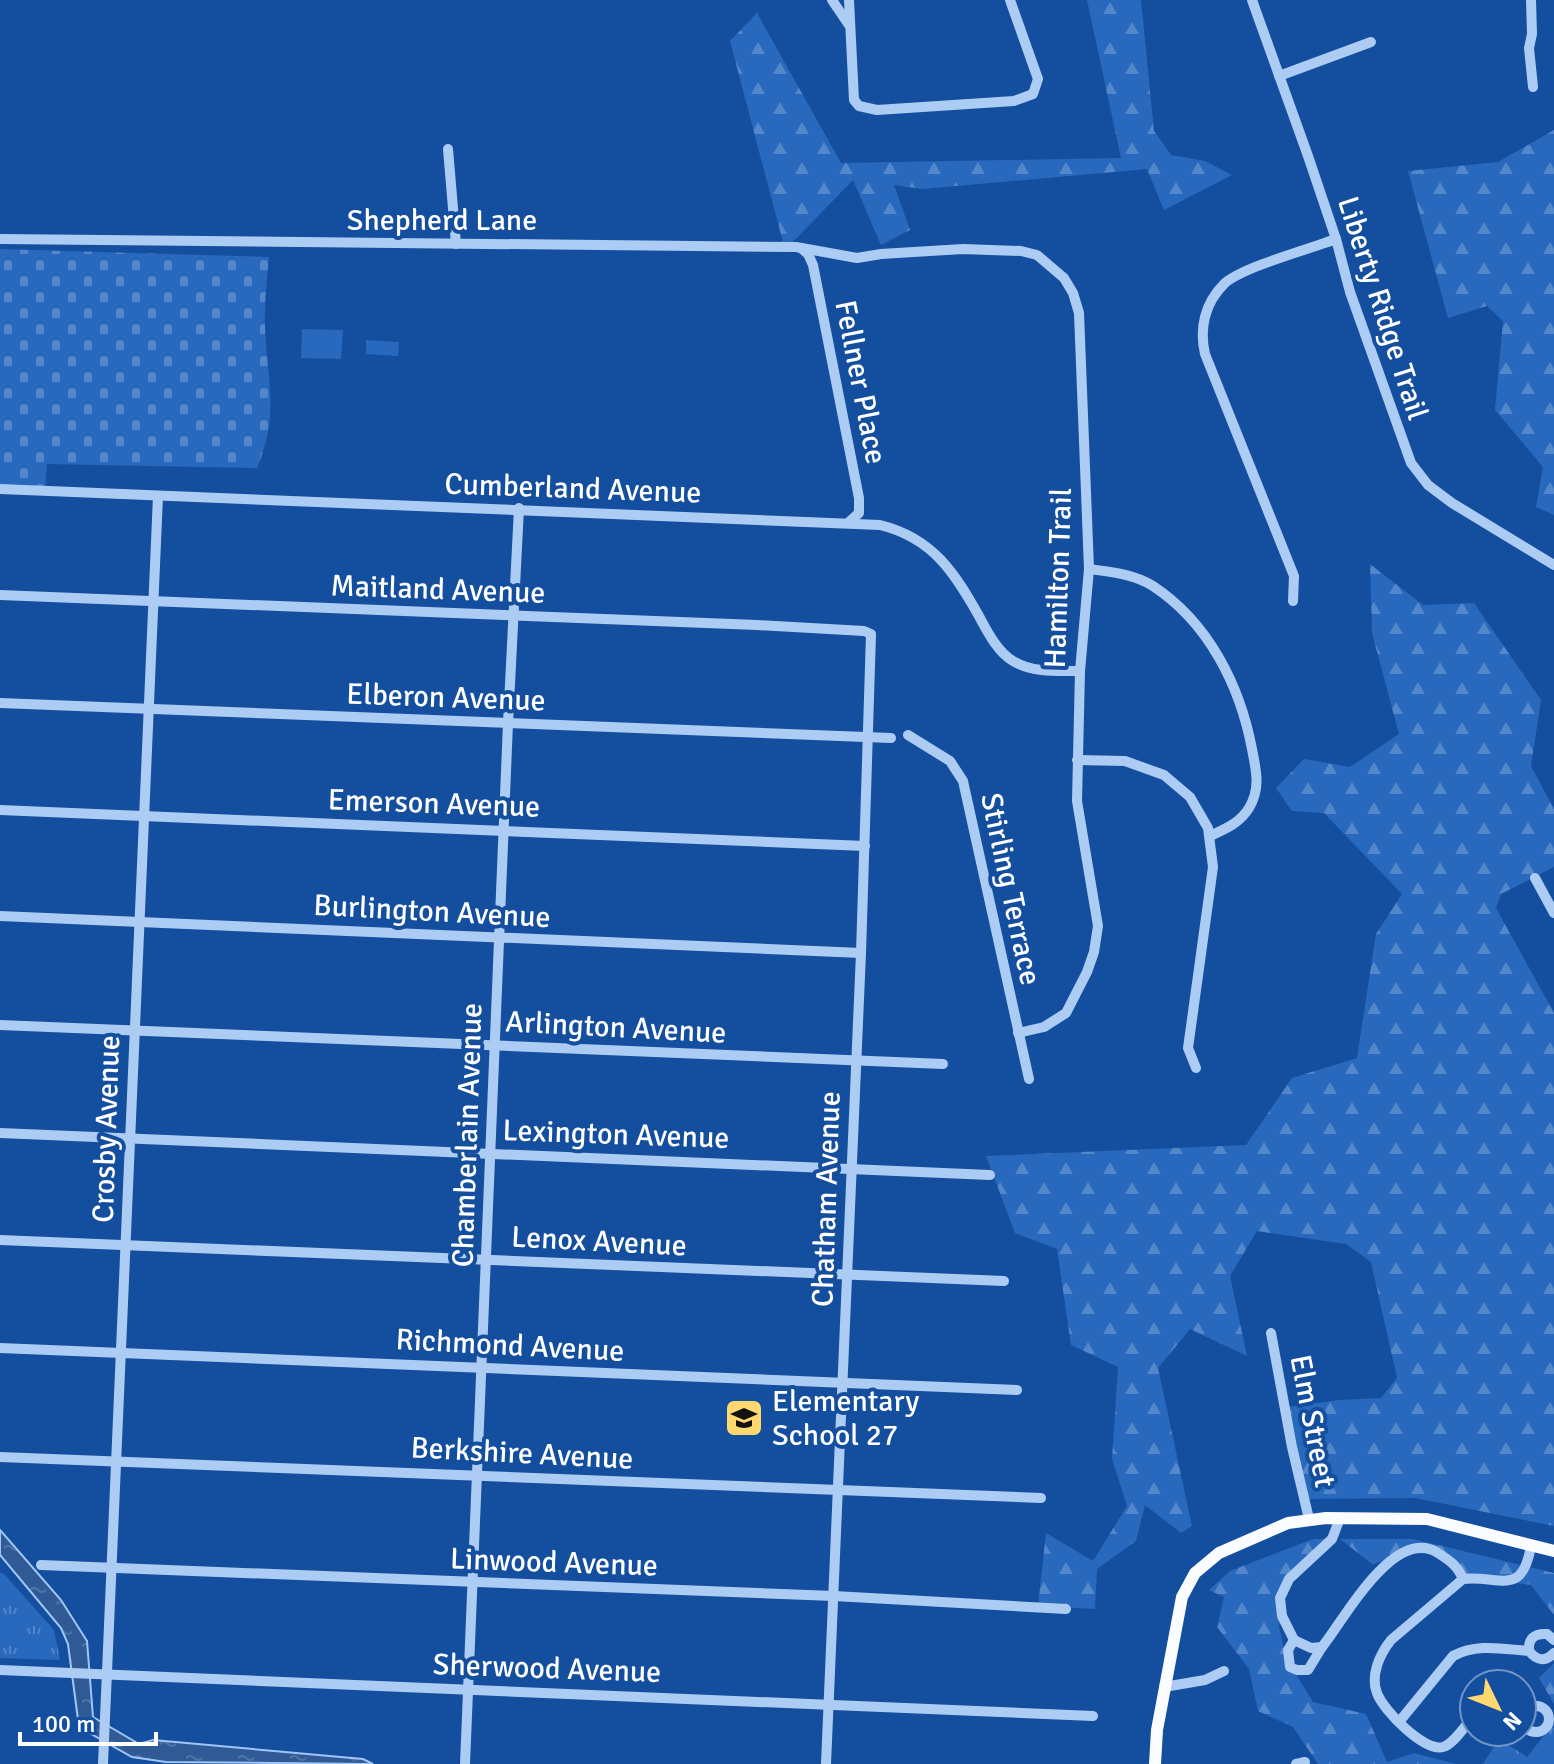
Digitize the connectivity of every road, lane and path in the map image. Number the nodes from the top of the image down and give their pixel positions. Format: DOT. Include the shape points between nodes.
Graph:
graph roads {
  1 [pos="832,0"];
  2 [pos="849,0"];
  3 [pos="1010,0"];
  4 [pos="1252,0"];
  5 [pos="1531,0"];
  6 [pos="850,28"];
  7 [pos="1371,42"];
  8 [pos="1279,76"];
  9 [pos="1533,87"];
  10 [pos="448,149"];
  11 [pos="0,239"];
  12 [pos="1336,239"];
  13 [pos="456,244"];
  14 [pos="801,248"];
  15 [pos="881,254"];
  16 [pos="0,489"];
  17 [pos="158,496"];
  18 [pos="519,508"];
  19 [pos="848,523"];
  20 [pos="1553,565"];
  21 [pos="1089,569"];
  22 [pos="0,595"];
  23 [pos="152,601"];
  24 [pos="1293,601"];
  25 [pos="513,616"];
  26 [pos="872,637"];
  27 [pos="1080,671"];
  28 [pos="0,703"];
  29 [pos="148,710"];
  30 [pos="508,723"];
  31 [pos="908,735"];
  32 [pos="869,738"];
  33 [pos="891,738"];
  34 [pos="1077,760"];
  35 [pos="0,810"];
  36 [pos="144,816"];
  37 [pos="503,830"];
  38 [pos="1210,836"];
  39 [pos="865,846"];
  40 [pos="1535,878"];
  41 [pos="1554,913"];
  42 [pos="0,916"];
  43 [pos="139,922"];
  44 [pos="499,938"];
  45 [pos="861,953"];
  46 [pos="0,1025"];
  47 [pos="134,1030"];
  48 [pos="1018,1033"];
  49 [pos="495,1045"];
  50 [pos="856,1061"];
  51 [pos="943,1064"];
  52 [pos="1196,1068"];
  53 [pos="1029,1079"];
  54 [pos="0,1133"];
  55 [pos="129,1138"];
  56 [pos="490,1153"];
  57 [pos="852,1168"];
  58 [pos="990,1175"];
  59 [pos="0,1240"];
  60 [pos="125,1245"];
  61 [pos="486,1260"];
  62 [pos="847,1275"];
  63 [pos="1004,1281"];
  64 [pos="1271,1333"];
  65 [pos="0,1348"];
  66 [pos="121,1353"];
  67 [pos="482,1368"];
  68 [pos="842,1383"];
  69 [pos="1017,1390"];
  70 [pos="0,1457"];
  71 [pos="116,1460"];
  72 [pos="477,1475"];
  73 [pos="838,1490"];
  74 [pos="1041,1498"];
  75 [pos="1340,1518"];
  76 [pos="1309,1519"];
  77 [pos="1531,1546"];
  78 [pos="1554,1551"];
  79 [pos="41,1565"];
  80 [pos="112,1567"];
  81 [pos="1463,1579"];
  82 [pos="472,1583"];
  83 [pos="834,1596"];
  84 [pos="1066,1609"];
  85 [pos="1294,1640"];
  86 [pos="1554,1640"];
  87 [pos="1322,1647"];
  88 [pos="1529,1651"];
  89 [pos="1554,1653"];
  90 [pos="0,1670"];
  91 [pos="1224,1671"];
  92 [pos="108,1675"];
  93 [pos="1164,1687"];
  94 [pos="468,1689"];
  95 [pos="829,1704"];
  96 [pos="1093,1716"];
  97 [pos="1399,1722"];
  98 [pos="1458,1732"];
  99 [pos="103,1764"];
  100 [pos="465,1764"];
  101 [pos="826,1764"];
  102 [pos="1155,1764"];
  1 -- 6 [label="street"];
  2 -- 6 [label="street"];
  3 -- 6 [label="street" via="1038,79 1033,94 1014,101 867,110 854,100"];
  4 -- 8 [label="street, Liberty Ridge Trail"];
  5 -- 9 [label="street"];
  7 -- 8 [label="street"];
  8 -- 12 [label="street, Liberty Ridge Trail"];
  10 -- 13 [label="street"];
  11 -- 13 [label="street, Shepherd Lane"];
  12 -- 20 [label="street, Liberty Ridge Trail" via="1411,463 1452,503"];
  12 -- 24 [label="street" via="1226,282 1203,321 1205,354 1294,576"];
  13 -- 14 [label="street, Shepherd Lane"];
  14 -- 15 [label="street, Shepherd Lane" via="857,258"];
  14 -- 19 [label="street, Fellner Place" via="813,265 859,498 859,513"];
  15 -- 21 [label="street, Hamilton Trail" via="1021,251 1037,255 1064,278 1079,313"];
  16 -- 17 [label="street, Cumberland Avenue"];
  17 -- 18 [label="street, Cumberland Avenue"];
  17 -- 23 [label="street, Crosby Avenue"];
  18 -- 19 [label="street, Cumberland Avenue"];
  18 -- 25 [label="street, Chamberlain Avenue"];
  19 -- 27 [label="street, Cumberland Avenue" via="893,528 927,546 946,565 995,643 1014,661 1039,670"];
  21 -- 27 [label="street, Hamilton Trail"];
  21 -- 38 [label="street" via="1129,575 1158,590 1193,623 1231,679 1244,709 1258,784 1244,815"];
  22 -- 23 [label="street, Maitland Avenue"];
  23 -- 25 [label="street, Maitland Avenue"];
  23 -- 29 [label="street, Crosby Avenue"];
  25 -- 26 [label="street, Maitland Avenue" via="864,631"];
  25 -- 30 [label="street, Chamberlain Avenue"];
  26 -- 32 [label="street, Chatham Avenue"];
  27 -- 34 [label="street, Hamilton Trail"];
  28 -- 29 [label="street, Elberon Avenue"];
  29 -- 30 [label="street, Elberon Avenue"];
  29 -- 36 [label="street, Crosby Avenue"];
  30 -- 32 [label="street, Elberon Avenue"];
  30 -- 37 [label="street, Chamberlain Avenue"];
  31 -- 48 [label="street, Stirling Terrace" via="943,755 963,781"];
  32 -- 33 [label="street, Elberon Avenue"];
  32 -- 39 [label="street, Chatham Avenue"];
  34 -- 38 [label="street" via="1125,761 1164,775 1190,797"];
  34 -- 48 [label="street, Hamilton Trail" via="1078,816 1095,899 1096,941 1066,1013 1044,1027"];
  35 -- 36 [label="street, Emerson Avenue"];
  36 -- 37 [label="street, Emerson Avenue"];
  36 -- 43 [label="street, Crosby Avenue"];
  37 -- 39 [label="street, Emerson Avenue"];
  37 -- 44 [label="street, Chamberlain Avenue"];
  38 -- 52 [label="street" via="1213,867 1188,1048"];
  39 -- 45 [label="street, Chatham Avenue"];
  40 -- 41 [label="street"];
  42 -- 43 [label="street, Burlington Avenue"];
  43 -- 44 [label="street, Burlington Avenue"];
  43 -- 47 [label="street, Crosby Avenue"];
  44 -- 45 [label="street, Burlington Avenue"];
  44 -- 49 [label="street, Chamberlain Avenue"];
  45 -- 50 [label="street, Chatham Avenue"];
  46 -- 47 [label="street, Arlington Avenue"];
  47 -- 49 [label="street, Arlington Avenue"];
  47 -- 55 [label="street, Crosby Avenue"];
  48 -- 53 [label="street, Stirling Terrace"];
  49 -- 50 [label="street, Arlington Avenue"];
  49 -- 56 [label="street, Chamberlain Avenue"];
  50 -- 51 [label="street, Arlington Avenue"];
  50 -- 57 [label="street, Chatham Avenue"];
  54 -- 55 [label="street, Lexington Avenue"];
  55 -- 56 [label="street, Lexington Avenue"];
  55 -- 60 [label="street, Crosby Avenue"];
  56 -- 57 [label="street, Lexington Avenue"];
  56 -- 61 [label="street, Chamberlain Avenue"];
  57 -- 58 [label="street, Lexington Avenue"];
  57 -- 62 [label="street, Chatham Avenue"];
  59 -- 60 [label="street, Lenox Avenue"];
  60 -- 61 [label="street, Lenox Avenue"];
  60 -- 66 [label="street, Crosby Avenue"];
  61 -- 62 [label="street, Lenox Avenue"];
  61 -- 67 [label="street, Chamberlain Avenue"];
  62 -- 63 [label="street, Lenox Avenue"];
  62 -- 68 [label="street, Chatham Avenue"];
  64 -- 76 [label="street, Elm Street"];
  65 -- 66 [label="street, Richmond Avenue"];
  66 -- 67 [label="street, Richmond Avenue"];
  66 -- 71 [label="street, Crosby Avenue"];
  67 -- 68 [label="street, Richmond Avenue"];
  67 -- 72 [label="street, Chamberlain Avenue"];
  68 -- 69 [label="street, Richmond Avenue"];
  68 -- 73 [label="street, Chatham Avenue"];
  70 -- 71 [label="street, Berkshire Avenue"];
  71 -- 72 [label="street, Berkshire Avenue"];
  71 -- 80 [label="street, Crosby Avenue"];
  72 -- 73 [label="street, Berkshire Avenue"];
  72 -- 82 [label="street, Chamberlain Avenue"];
  73 -- 74 [label="street, Berkshire Avenue"];
  73 -- 83 [label="street, Chatham Avenue"];
  75 -- 76 [label="main road"];
  75 -- 77 [label="main road" via="1427,1519"];
  75 -- 85 [label="street" via="1332,1539 1281,1591 1282,1616"];
  76 -- 93 [label="main road" via="1238,1543 1195,1573 1182,1597"];
  77 -- 78 [label="main road"];
  77 -- 81 [label="street" via="1528,1567 1516,1579"];
  79 -- 80 [label="street, Linwood Avenue"];
  80 -- 82 [label="street, Linwood Avenue"];
  80 -- 92 [label="street, Crosby Avenue"];
  81 -- 87 [label="street" via="1457,1566 1430,1548 1396,1556 1371,1580"];
  81 -- 97 [label="street" via="1407,1623 1382,1651 1376,1691"];
  82 -- 83 [label="street, Linwood Avenue"];
  82 -- 94 [label="street, Chamberlain Avenue"];
  83 -- 84 [label="street, Linwood Avenue"];
  83 -- 95 [label="street, Chatham Avenue"];
  85 -- 87 [label="street"];
  85 -- 87 [label="street" via="1288,1656 1290,1667 1297,1670 1308,1670"];
  86 -- 88 [label="street" via="1539,1633 1532,1637"];
  88 -- 89 [label="street" via="1542,1660"];
  88 -- 97 [label="street" via="1487,1647 1453,1656"];
  90 -- 92 [label="street, Sherwood Avenue"];
  91 -- 93 [label="street"];
  92 -- 94 [label="street, Sherwood Avenue"];
  92 -- 99 [label="street, Crosby Avenue"];
  93 -- 102 [label="main road"];
  94 -- 95 [label="street, Sherwood Avenue"];
  94 -- 100 [label="street, Chamberlain Avenue"];
  95 -- 96 [label="street, Sherwood Avenue"];
  95 -- 101 [label="street, Chatham Avenue"];
  97 -- 98 [label="street" via="1431,1746 1442,1747"];
}
